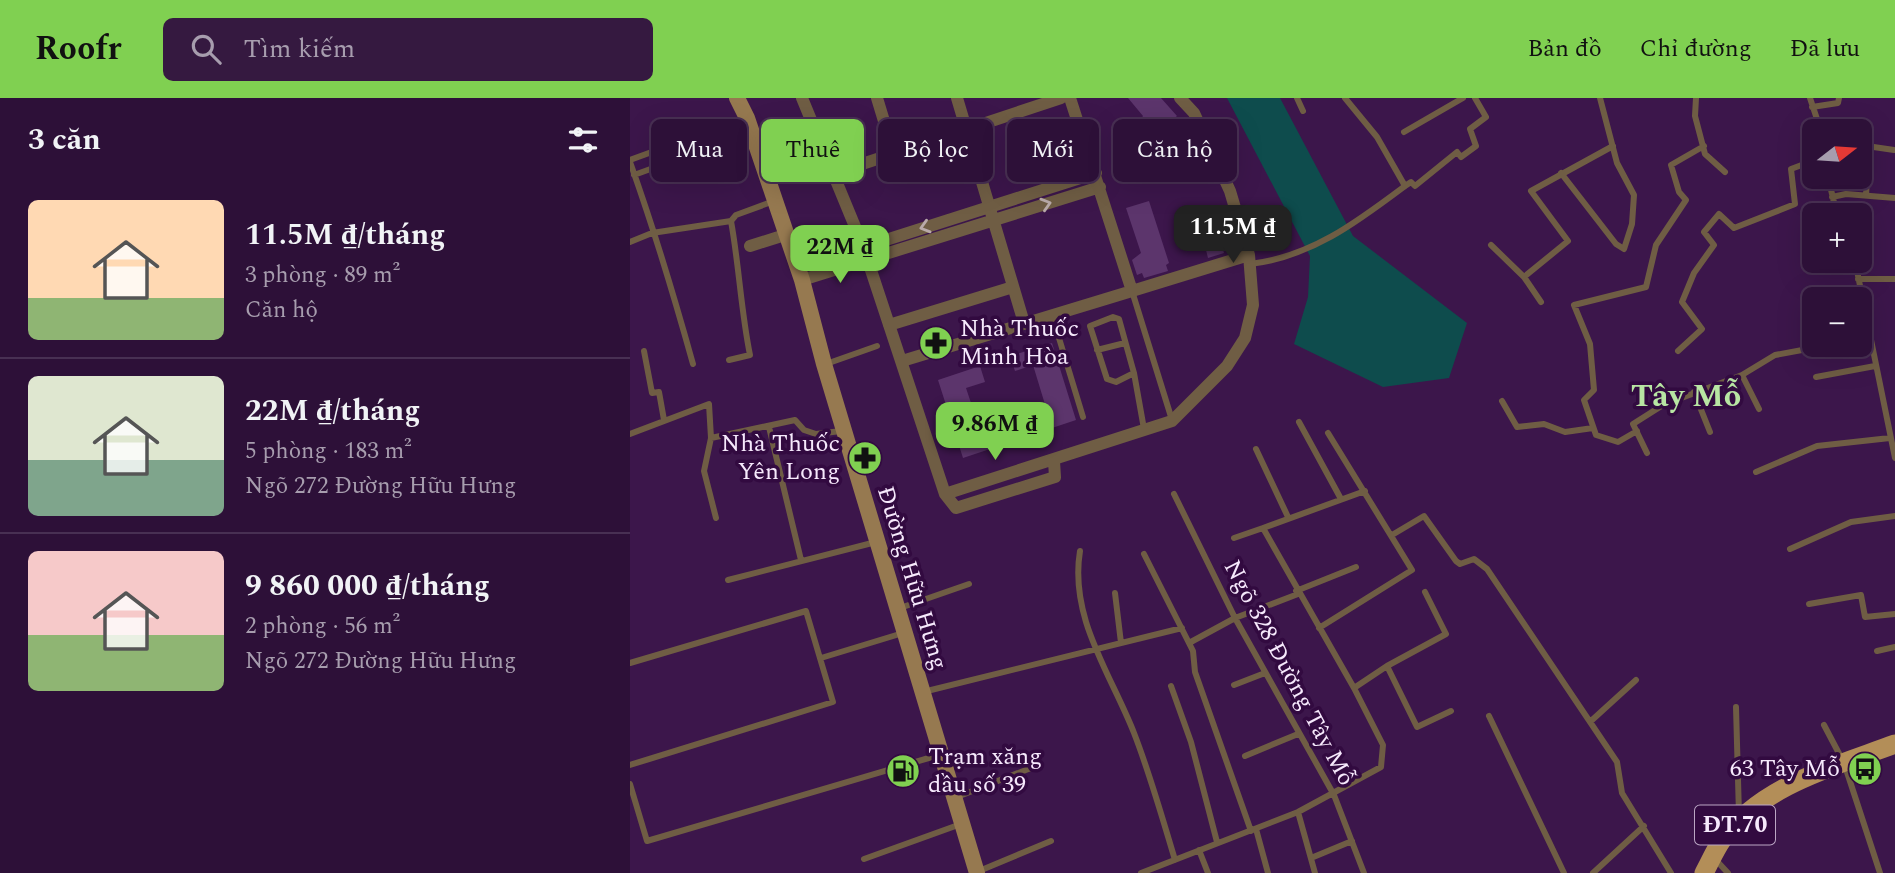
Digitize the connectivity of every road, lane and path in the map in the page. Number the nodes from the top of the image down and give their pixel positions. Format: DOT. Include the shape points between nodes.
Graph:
graph roads {
  1 [pos="739,98"];
  2 [pos="802,98"];
  3 [pos="877,98"];
  4 [pos="957,98"];
  5 [pos="1061,98"];
  6 [pos="1070,98"];
  7 [pos="1180,98"];
  8 [pos="1297,98"];
  9 [pos="1345,98"];
  10 [pos="1463,98"];
  11 [pos="1475,98"];
  12 [pos="1600,98"];
  13 [pos="1696,98"];
  14 [pos="1810,98"];
  15 [pos="1839,98"];
  16 [pos="1812,107"];
  17 [pos="1303,111"];
  18 [pos="747,118"];
  19 [pos="810,119"];
  20 [pos="883,119"];
  21 [pos="964,119"];
  22 [pos="1077,119"];
  23 [pos="1816,119"];
  24 [pos="993,122"];
  25 [pos="1404,132"];
  26 [pos="1613,146"];
  27 [pos="1704,146"];
  28 [pos="1872,147"];
  29 [pos="1894,150"];
  30 [pos="630,161"];
  31 [pos="1802,165"];
  32 [pos="651,169"];
  33 [pos="1725,172"];
  34 [pos="1561,173"];
  35 [pos="634,175"];
  36 [pos="835,182"];
  37 [pos="981,182"];
  38 [pos="1067,182"];
  39 [pos="1099,182"];
  40 [pos="1405,186"];
  41 [pos="1100,187"];
  42 [pos="1830,189"];
  43 [pos="1866,189"];
  44 [pos="1866,195"];
  45 [pos="1832,197"];
  46 [pos="1895,198"];
  47 [pos="776,201"];
  48 [pos="1834,203"];
  49 [pos="988,207"];
  50 [pos="731,221"];
  51 [pos="991,221"];
  52 [pos="652,233"];
  53 [pos="788,234"];
  54 [pos="630,242"];
  55 [pos="750,246"];
  56 [pos="1491,246"];
  57 [pos="865,253"];
  58 [pos="1249,260"];
  59 [pos="1857,273"];
  60 [pos="800,274"];
  61 [pos="1524,278"];
  62 [pos="1858,279"];
  63 [pos="1895,279"];
  64 [pos="1013,287"];
  65 [pos="1859,287"];
  66 [pos="1132,291"];
  67 [pos="1541,302"];
  68 [pos="1052,315"];
  69 [pos="1024,323"];
  70 [pos="889,325"];
  71 [pos="1125,342"];
  72 [pos="877,346"];
  73 [pos="1097,350"];
  74 [pos="1802,350"];
  75 [pos="644,351"];
  76 [pos="1678,351"];
  77 [pos="1872,353"];
  78 [pos="729,360"];
  79 [pos="902,361"];
  80 [pos="693,364"];
  81 [pos="824,364"];
  82 [pos="1875,366"];
  83 [pos="1133,373"];
  84 [pos="1742,375"];
  85 [pos="1816,377"];
  86 [pos="1695,391"];
  87 [pos="1502,401"];
  88 [pos="1895,405"];
  89 [pos="1886,406"];
  90 [pos="1759,409"];
  91 [pos="1083,417"];
  92 [pos="664,419"];
  93 [pos="1172,421"];
  94 [pos="1299,422"];
  95 [pos="769,427"];
  96 [pos="1593,428"];
  97 [pos="1145,430"];
  98 [pos="844,431"];
  99 [pos="1637,431"];
  100 [pos="1710,432"];
  101 [pos="1328,433"];
  102 [pos="630,434"];
  103 [pos="711,438"];
  104 [pos="1890,438"];
  105 [pos="1255,449"];
  106 [pos="1647,453"];
  107 [pos="1895,456"];
  108 [pos="1054,461"];
  109 [pos="1756,472"];
  110 [pos="1012,474"];
  111 [pos="1017,490"];
  112 [pos="1365,491"];
  113 [pos="945,494"];
  114 [pos="1174,494"];
  115 [pos="1342,499"];
  116 [pos="1895,516"];
  117 [pos="1288,517"];
  118 [pos="716,519"];
  119 [pos="1262,528"];
  120 [pos="1392,535"];
  121 [pos="1234,538"];
  122 [pos="877,542"];
  123 [pos="1790,550"];
  124 [pos="1080,551"];
  125 [pos="1144,554"];
  126 [pos="801,560"];
  127 [pos="1356,566"];
  128 [pos="728,580"];
  129 [pos="969,584"];
  130 [pos="1297,592"];
  131 [pos="1425,592"];
  132 [pos="1115,593"];
  133 [pos="1809,604"];
  134 [pos="898,609"];
  135 [pos="1895,614"];
  136 [pos="1235,618"];
  137 [pos="1182,628"];
  138 [pos="1319,628"];
  139 [pos="905,633"];
  140 [pos="1121,643"];
  141 [pos="1189,643"];
  142 [pos="1895,647"];
  143 [pos="1877,650"];
  144 [pos="1094,651"];
  145 [pos="821,658"];
  146 [pos="630,663"];
  147 [pos="1387,666"];
  148 [pos="1265,673"];
  149 [pos="1636,680"];
  150 [pos="1234,685"];
  151 [pos="1171,686"];
  152 [pos="1354,688"];
  153 [pos="923,692"];
  154 [pos="1736,707"];
  155 [pos="1451,711"];
  156 [pos="1489,716"];
  157 [pos="1591,721"];
  158 [pos="1824,725"];
  159 [pos="1298,734"];
  160 [pos="1895,744"];
  161 [pos="941,755"];
  162 [pos="1245,756"];
  163 [pos="1844,763"];
  164 [pos="630,765"];
  165 [pos="1031,768"];
  166 [pos="630,784"];
  167 [pos="1334,795"];
  168 [pos="955,798"];
  169 [pos="1298,812"];
  170 [pos="1739,820"];
  171 [pos="962,823"];
  172 [pos="1644,826"];
  173 [pos="1254,830"];
  174 [pos="1051,841"];
  175 [pos="1352,841"];
  176 [pos="1217,842"];
  177 [pos="1199,850"];
  178 [pos="1311,858"];
  179 [pos="864,859"];
  180 [pos="1175,860"];
  181 [pos="1708,865"];
  182 [pos="977,873"];
  183 [pos="1141,873"];
  184 [pos="1208,873"];
  185 [pos="1268,873"];
  186 [pos="1315,873"];
  187 [pos="1364,873"];
  188 [pos="1564,873"];
  189 [pos="1593,873"];
  190 [pos="1671,873"];
  191 [pos="1728,873"];
  192 [pos="1880,873"];
  1 -- 18 [label="main road, Đường Hữu Hưng"];
  2 -- 19 [label="street"];
  3 -- 20 [label="street"];
  4 -- 21 [label="street"];
  5 -- 24 [label="street"];
  6 -- 22 [label="street"];
  7 -- 58 [label="street" via="1194,113 1230,191"];
  8 -- 17 [label="lane"];
  9 -- 40 [label="lane" via="1377,137"];
  10 -- 25 [label="lane"];
  11 -- 40 [label="lane" via="1486,117 1470,129 1476,146 1461,157 1457,152 1415,186"];
  12 -- 26 [label="lane"];
  13 -- 27 [label="lane" via="1695,116"];
  14 -- 16 [label="lane"];
  15 -- 16 [label="lane" via="1838,103"];
  16 -- 23 [label="lane"];
  18 -- 30 [label="lane"];
  18 -- 47 [label="main road, Đường Hữu Hưng"];
  26 -- 34 [label="lane"];
  26 -- 34 [label="lane" via="1634,195 1624,249"];
  27 -- 33 [label="lane" via="1705,154"];
  27 -- 96 [label="lane" via="1671,165 1686,200 1656,245 1646,287 1574,305 1590,344 1594,390 1584,400"];
  28 -- 29 [label="lane"];
  30 -- 35 [label="lane"];
  31 -- 76 [label="lane" via="1791,169 1796,204 1734,228 1719,214 1704,232 1714,245 1694,273 1682,302 1702,329"];
  32 -- 35 [label="lane"];
  34 -- 61 [label="lane" via="1531,191 1568,241"];
  35 -- 52 [label="lane"];
  36 -- 57 [label="street"];
  37 -- 49 [label="street"];
  38 -- 49 [label="street"];
  39 -- 41 [label="street"];
  40 -- 58 [label="lane" via="1326,242 1299,254"];
  51 -- 41 [label="street, one-way"];
  41 -- 66 [label="street"];
  42 -- 45 [label="lane"];
  43 -- 44 [label="lane"];
  44 -- 45 [label="lane"];
  44 -- 46 [label="lane"];
  45 -- 48 [label="lane"];
  47 -- 50 [label="lane"];
  47 -- 53 [label="main road, Đường Hữu Hưng"];
  49 -- 51 [label="street"];
  49 -- 57 [label="street, one-way"];
  50 -- 52 [label="lane"];
  50 -- 78 [label="lane" via="750,355"];
  51 -- 57 [label="street"];
  51 -- 64 [label="street"];
  52 -- 54 [label="lane"];
  52 -- 80 [label="lane" via="662,253"];
  53 -- 55 [label="street"];
  53 -- 60 [label="main road, Đường Hữu Hưng"];
  56 -- 61 [label="lane"];
  57 -- 60 [label="street"];
  57 -- 70 [label="street"];
  58 -- 66 [label="street"];
  58 -- 93 [label="street" via="1253,305 1245,338 1227,366"];
  59 -- 62 [label="lane"];
  60 -- 81 [label="main road, Đường Hữu Hưng"];
  61 -- 67 [label="lane"];
  62 -- 63 [label="lane"];
  62 -- 65 [label="lane"];
  64 -- 69 [label="street"];
  64 -- 70 [label="street"];
  66 -- 68 [label="street"];
  66 -- 93 [label="lane"];
  68 -- 69 [label="street"];
  68 -- 91 [label="lane"];
  69 -- 79 [label="street"];
  70 -- 79 [label="street"];
  71 -- 73 [label="lane"];
  71 -- 73 [label="lane" via="1119,319 1112,317 1090,326"];
  71 -- 83 [label="lane"];
  72 -- 81 [label="lane"];
  73 -- 83 [label="lane" via="1107,379 1116,382"];
  74 -- 84 [label="lane" via="1775,355"];
  75 -- 92 [label="lane" via="652,393 659,392"];
  77 -- 82 [label="lane"];
  79 -- 113 [label="street"];
  81 -- 98 [label="main road, Đường Hữu Hưng"];
  82 -- 85 [label="lane"];
  82 -- 89 [label="lane"];
  83 -- 97 [label="lane"];
  84 -- 86 [label="lane"];
  84 -- 90 [label="lane"];
  86 -- 99 [label="lane" via="1639,419 1633,424"];
  86 -- 100 [label="lane"];
  87 -- 96 [label="lane" via="1517,427 1544,424 1565,432"];
  88 -- 89 [label="lane"];
  89 -- 104 [label="lane"];
  92 -- 102 [label="lane"];
  92 -- 103 [label="lane" via="709,404"];
  93 -- 97 [label="street"];
  94 -- 115 [label="lane"];
  95 -- 98 [label="lane" via="795,420 816,434"];
  95 -- 103 [label="lane"];
  95 -- 126 [label="lane"];
  96 -- 99 [label="lane" via="1596,435 1618,443"];
  97 -- 108 [label="street"];
  98 -- 122 [label="main road, Đường Hữu Hưng"];
  99 -- 106 [label="lane"];
  101 -- 112 [label="lane"];
  103 -- 118 [label="lane" via="704,471"];
  104 -- 107 [label="lane"];
  104 -- 109 [label="lane" via="1818,446"];
  105 -- 117 [label="lane"];
  108 -- 110 [label="street"];
  108 -- 111 [label="street" via="1055,477"];
  110 -- 111 [label="lane"];
  110 -- 113 [label="street"];
  111 -- 113 [label="street" via="956,508"];
  112 -- 115 [label="lane"];
  112 -- 120 [label="lane"];
  114 -- 136 [label="lane, Ngõ 328 Đường Tây Mỗ"];
  115 -- 117 [label="lane"];
  116 -- 123 [label="lane" via="1851,522"];
  117 -- 119 [label="lane"];
  119 -- 121 [label="lane"];
  119 -- 130 [label="lane"];
  120 -- 138 [label="lane" via="1412,570"];
  120 -- 157 [label="lane" via="1424,516 1456,561 1474,559 1487,569"];
  122 -- 126 [label="lane"];
  122 -- 134 [label="main road, Đường Hữu Hưng"];
  124 -- 144 [label="lane" via="1077,569"];
  125 -- 137 [label="lane"];
  126 -- 128 [label="lane"];
  127 -- 130 [label="lane"];
  129 -- 134 [label="lane"];
  130 -- 136 [label="lane"];
  130 -- 138 [label="lane"];
  131 -- 147 [label="lane" via="1446,634"];
  132 -- 140 [label="lane"];
  133 -- 135 [label="lane" via="1861,594 1865,617"];
  134 -- 139 [label="main road, Đường Hữu Hưng"];
  136 -- 141 [label="lane"];
  136 -- 148 [label="lane, Ngõ 328 Đường Tây Mỗ"];
  137 -- 140 [label="lane"];
  137 -- 141 [label="lane"];
  138 -- 152 [label="lane"];
  139 -- 145 [label="lane"];
  139 -- 153 [label="main road, Đường Hữu Hưng"];
  140 -- 144 [label="lane"];
  141 -- 173 [label="lane" via="1195,673"];
  142 -- 143 [label="lane"];
  144 -- 153 [label="lane"];
  144 -- 180 [label="lane" via="1123,705"];
  145 -- 146 [label="lane" via="806,611"];
  145 -- 164 [label="lane" via="833,702"];
  147 -- 152 [label="lane"];
  147 -- 155 [label="lane" via="1417,727"];
  148 -- 150 [label="lane"];
  148 -- 159 [label="lane, Ngõ 328 Đường Tây Mỗ"];
  149 -- 157 [label="lane"];
  151 -- 176 [label="lane"];
  152 -- 167 [label="lane" via="1382,745 1381,767"];
  153 -- 161 [label="main road, Đường Hữu Hưng"];
  154 -- 170 [label="lane"];
  156 -- 188 [label="lane"];
  157 -- 172 [label="lane" via="1617,762 1622,793"];
  158 -- 163 [label="lane"];
  159 -- 162 [label="lane"];
  159 -- 167 [label="lane, Ngõ 328 Đường Tây Mỗ"];
  160 -- 163 [label="main road, ĐT.70"];
  161 -- 166 [label="lane" via="647,841"];
  161 -- 168 [label="main road, Đường Hữu Hưng"];
  163 -- 170 [label="main road, ĐT.70" via="1780,790"];
  163 -- 192 [label="lane"];
  165 -- 168 [label="lane"];
  167 -- 169 [label="lane"];
  167 -- 175 [label="lane, Ngõ 328 Đường Tây Mỗ"];
  168 -- 171 [label="main road, Đường Hữu Hưng"];
  169 -- 173 [label="lane"];
  169 -- 178 [label="lane"];
  170 -- 181 [label="main road, ĐT.70"];
  171 -- 179 [label="lane"];
  171 -- 182 [label="main road, Đường Hữu Hưng"];
  172 -- 189 [label="lane"];
  172 -- 190 [label="lane"];
  173 -- 176 [label="lane"];
  173 -- 185 [label="lane"];
  174 -- 182 [label="lane"];
  175 -- 178 [label="lane"];
  175 -- 187 [label="lane, Ngõ 328 Đường Tây Mỗ"];
  176 -- 177 [label="lane"];
  177 -- 180 [label="lane"];
  177 -- 184 [label="lane"];
  178 -- 186 [label="lane"];
  180 -- 183 [label="lane"];
  181 -- 191 [label="lane"];
}
